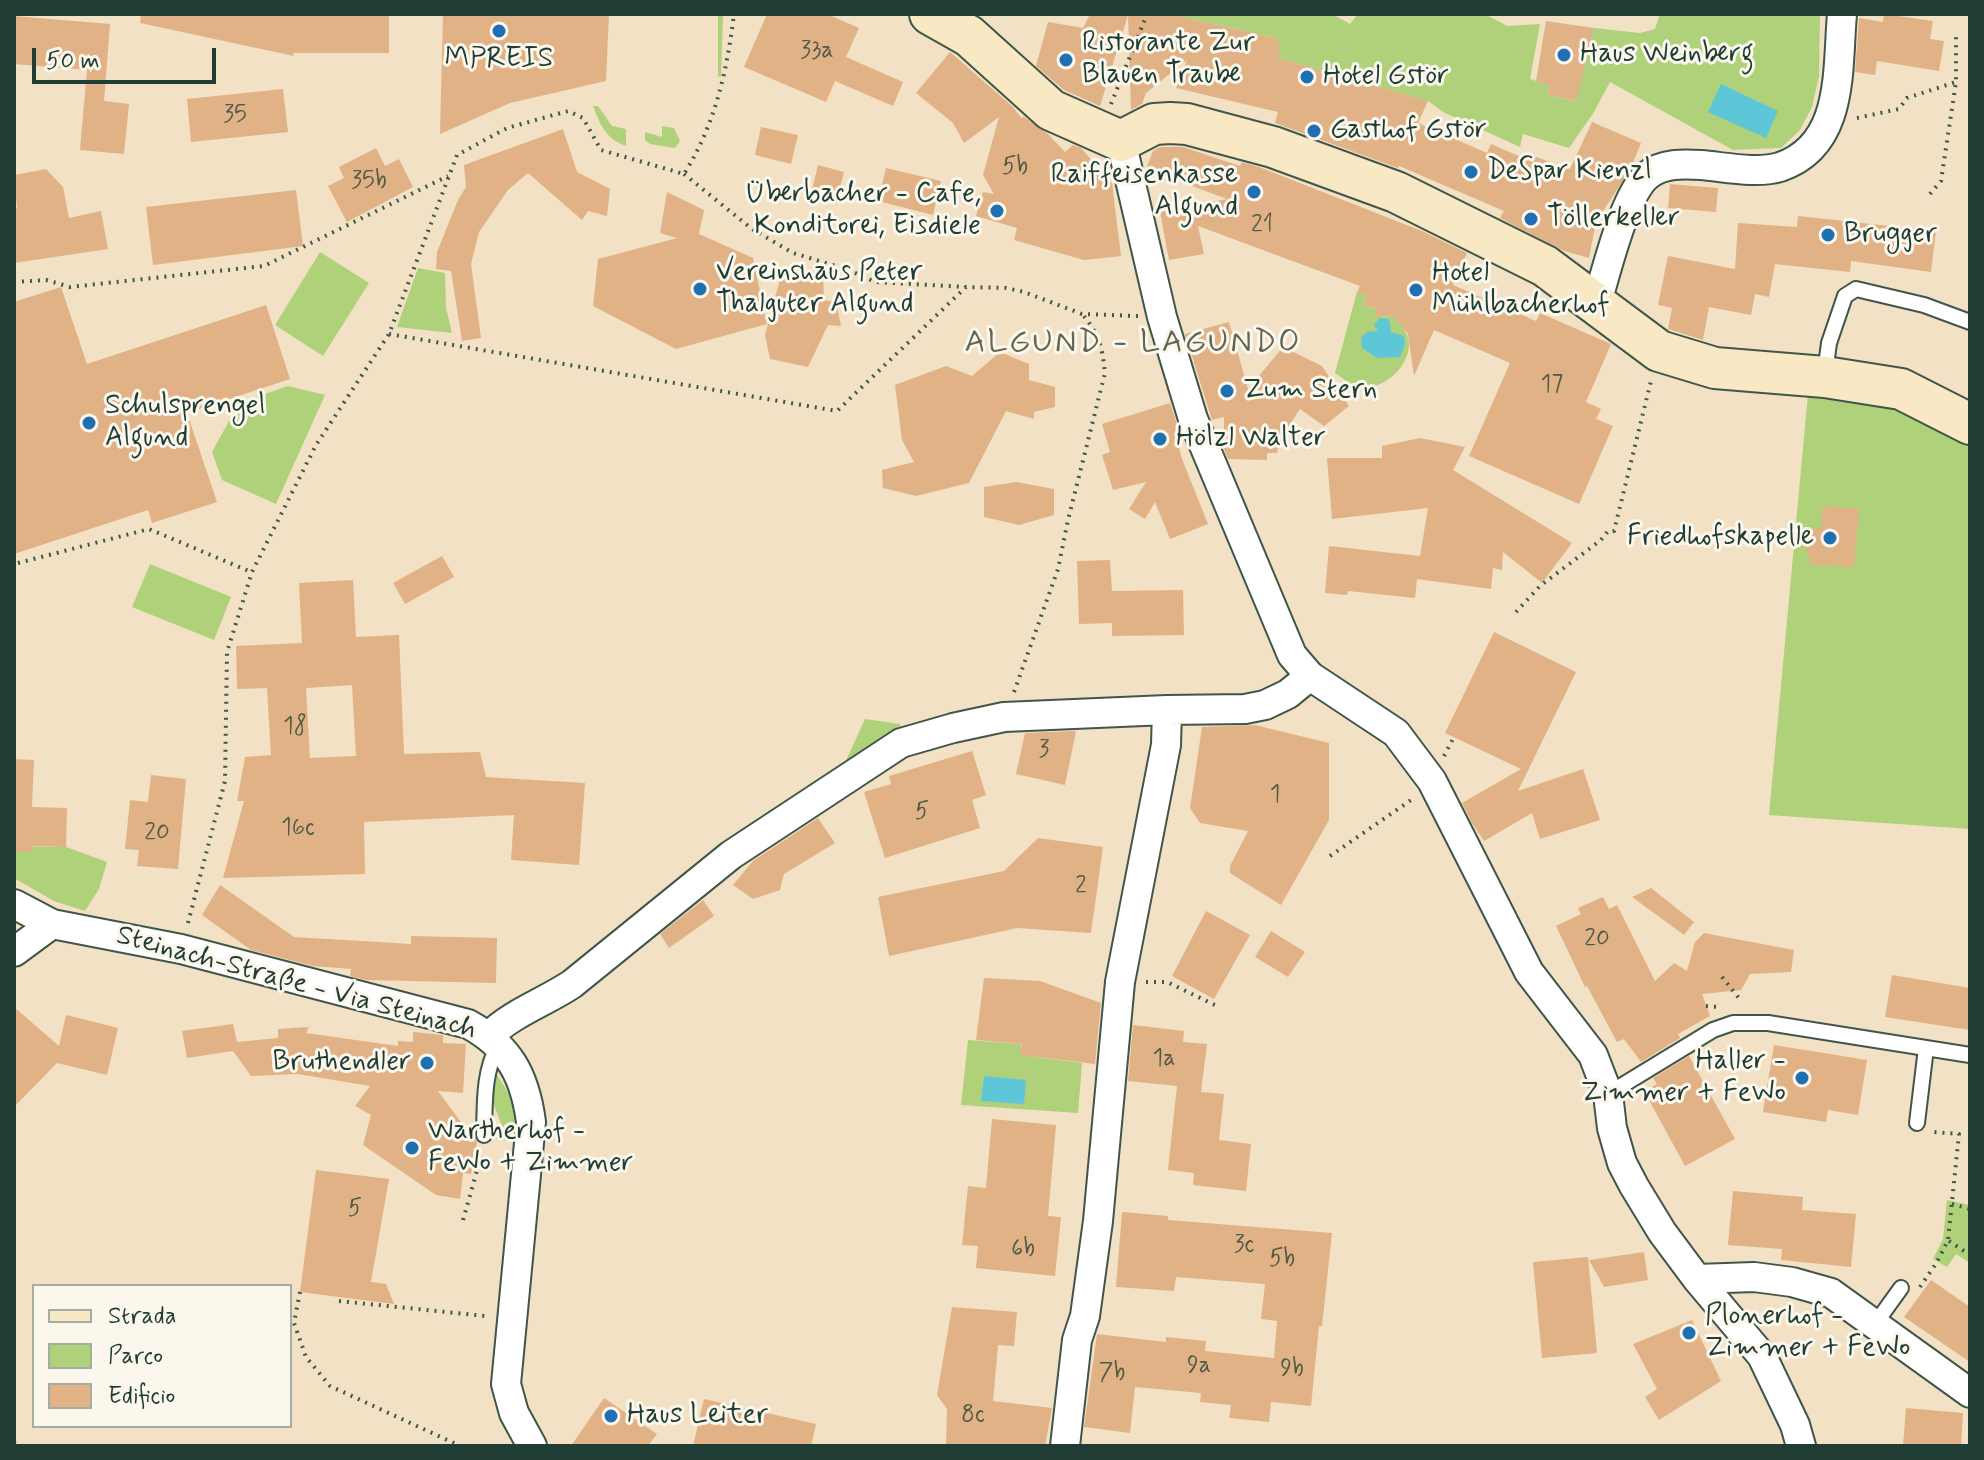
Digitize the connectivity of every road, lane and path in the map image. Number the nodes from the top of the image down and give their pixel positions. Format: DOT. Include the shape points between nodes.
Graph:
graph roads {
  1 [pos="734,14"];
  2 [pos="930,14"];
  3 [pos="1147,14"];
  4 [pos="1842,14"];
  5 [pos="1956,35"];
  6 [pos="1956,82"];
  7 [pos="1116,125"];
  8 [pos="1850,129"];
  9 [pos="684,174"];
  10 [pos="449,175"];
  11 [pos="1930,194"];
  12 [pos="14,282"];
  13 [pos="966,287"];
  14 [pos="1596,305"];
  15 [pos="1082,314"];
  16 [pos="1162,317"];
  17 [pos="1970,322"];
  18 [pos="389,334"];
  19 [pos="1659,351"];
  20 [pos="1825,377"];
  21 [pos="1970,424"];
  22 [pos="18,563"];
  23 [pos="252,572"];
  24 [pos="1516,612"];
  25 [pos="1310,676"];
  26 [pos="1167,710"];
  27 [pos="1004,717"];
  28 [pos="1433,785"];
  29 [pos="1330,856"];
  30 [pos="14,904"];
  31 [pos="52,924"];
  32 [pos="181,949"];
  33 [pos="14,952"];
  34 [pos="1722,977"];
  35 [pos="1120,982"];
  36 [pos="1742,1002"];
  37 [pos="1219,1007"];
  38 [pos="494,1040"];
  39 [pos="1926,1048"];
  40 [pos="1970,1055"];
  41 [pos="1608,1094"];
  42 [pos="1917,1123"];
  43 [pos="484,1135"];
  44 [pos="482,1153"];
  45 [pos="1952,1204"];
  46 [pos="1970,1209"];
  47 [pos="463,1220"];
  48 [pos="1970,1255"];
  49 [pos="1697,1279"];
  50 [pos="1901,1288"];
  51 [pos="300,1292"];
  52 [pos="339,1301"];
  53 [pos="512,1318"];
  54 [pos="1875,1324"];
  55 [pos="1970,1393"];
  56 [pos="14,1443"];
  57 [pos="456,1444"];
  58 [pos="23,1446"];
  59 [pos="532,1446"];
  60 [pos="1065,1446"];
  61 [pos="1801,1446"];
  1 -- 9 [label="path" via="720,96 701,147"];
  2 -- 7 [label="main road" via="969,36 1044,116"];
  3 -- 7 [label="path"];
  4 -- 14 [label="street" via="1834,107 1810,150 1779,167 1679,164 1647,176 1625,214"];
  5 -- 6 [label="path"];
  6 -- 8 [label="path" via="1907,98 1899,109 1858,117"];
  6 -- 11 [label="path" via="1941,181"];
  7 -- 14 [label="main road" via="1187,124 1273,147 1410,199 1557,273"];
  7 -- 16 [label="street"];
  9 -- 10 [label="path" via="601,150 583,118 568,111 507,128 457,155"];
  9 -- 13 [label="path" via="752,229 793,253 875,282"];
  10 -- 12 [label="path" via="264,266 70,287 46,280"];
  10 -- 18 [label="path"];
  13 -- 15 [label="path" via="1024,292"];
  13 -- 18 [label="path" via="837,411"];
  14 -- 19 [label="main road"];
  15 -- 16 [label="path"];
  15 -- 27 [label="path" via="1096,330 1105,373 1058,569"];
  16 -- 25 [label="street" via="1193,419 1237,527 1292,655"];
  17 -- 20 [label="lane" via="1856,289 1845,296 1829,343"];
  18 -- 23 [label="path" via="316,445"];
  19 -- 20 [label="main road" via="1715,368"];
  19 -- 24 [label="path" via="1614,531 1540,586"];
  20 -- 21 [label="main road" via="1901,389"];
  22 -- 23 [label="path" via="149,529"];
  23 -- 32 [label="path" via="227,652 225,781"];
  25 -- 26 [label="street" via="1265,705"];
  25 -- 28 [label="street" via="1396,733"];
  26 -- 27 [label="street"];
  26 -- 35 [label="street" via="1166,745"];
  27 -- 38 [label="street" via="901,743 731,855 572,984 512,1017"];
  28 -- 29 [label="path"];
  28 -- 41 [label="street" via="1529,972 1593,1055"];
  30 -- 31 [label="street, Steinach-Straße - Via Steinach"];
  31 -- 32 [label="street, Steinach-Straße - Via Steinach"];
  31 -- 33 [label="street"];
  32 -- 38 [label="street, Steinach-Straße - Via Steinach" via="452,1019"];
  34 -- 36 [label="path"];
  35 -- 37 [label="path" via="1167,982"];
  35 -- 60 [label="street" via="1098,1221"];
  38 -- 43 [label="lane" via="485,1084"];
  38 -- 53 [label="street, Steinach-Straße - Via Steinach" via="527,1091 531,1122"];
  39 -- 40 [label="lane"];
  39 -- 41 [label="lane" via="1768,1023 1733,1023"];
  39 -- 42 [label="lane"];
  41 -- 49 [label="street" via="1622,1163"];
  42 -- 45 [label="path" via="1931,1132 1959,1134"];
  44 -- 47 [label="path"];
  45 -- 46 [label="path"];
  45 -- 48 [label="path" via="1948,1240"];
  49 -- 54 [label="street" via="1754,1277 1811,1286 1831,1293"];
  49 -- 61 [label="street" via="1762,1356"];
  50 -- 54 [label="lane"];
  51 -- 57 [label="path" via="294,1323 306,1357 330,1386"];
  52 -- 53 [label="path"];
  53 -- 59 [label="street, Steinach-Straße - Via Steinach" via="506,1384"];
  54 -- 55 [label="street"];
  56 -- 58 [label="path"];
}
